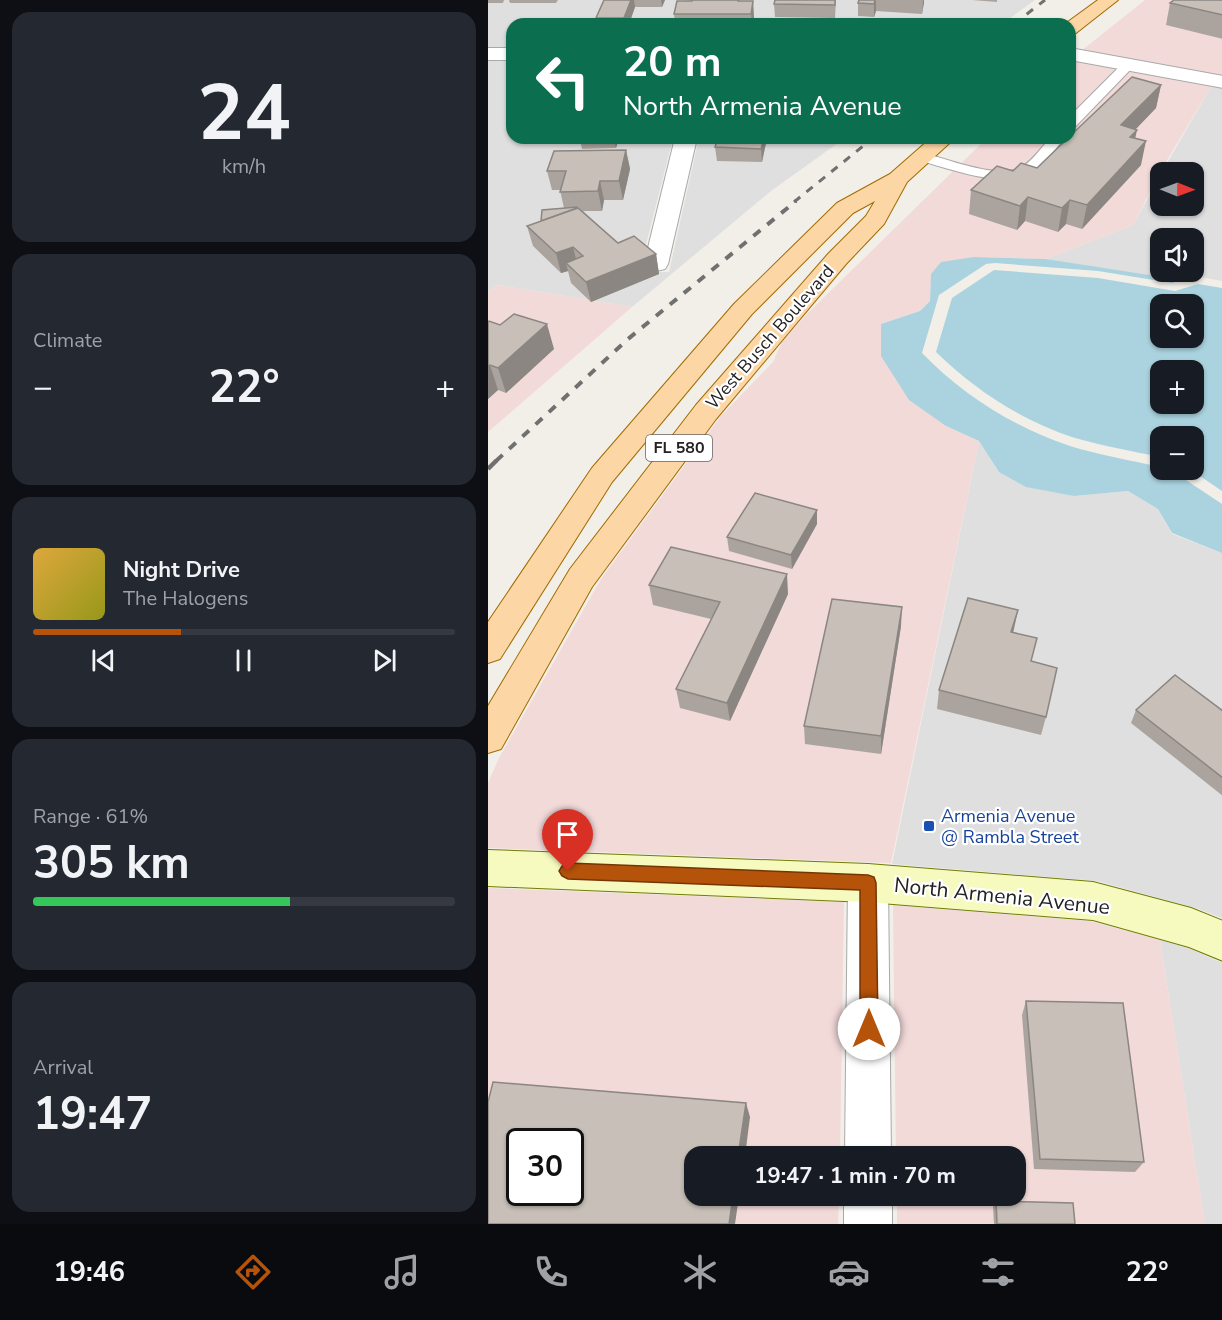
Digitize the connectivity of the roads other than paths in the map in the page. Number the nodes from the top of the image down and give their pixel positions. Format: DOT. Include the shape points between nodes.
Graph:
graph roads {
  1 [pos="1109,0"];
  2 [pos="1076,25"];
  3 [pos="488,54"];
  4 [pos="506,54"];
  5 [pos="1076,55"];
  6 [pos="1128,65"];
  7 [pos="1223,82"];
  8 [pos="1076,118"];
  9 [pos="685,144"];
  10 [pos="937,144"];
  11 [pos="1051,144"];
  12 [pos="923,157"];
  13 [pos="899,179"];
  14 [pos="656,264"];
  15 [pos="488,649"];
  16 [pos="488,738"];
  17 [pos="488,868"];
  18 [pos="868,883"];
  19 [pos="1223,941"];
  20 [pos="868,1146"];
  21 [pos="868,1206"];
  22 [pos="868,1224"];
  1 -- 2 [label="main road"];
  3 -- 4 [label="street"];
  5 -- 6 [label="street"];
  6 -- 7 [label="street"];
  6 -- 8 [label="lane"];
  9 -- 14 [label="street"];
  10 -- 12 [label="main road, West Busch Boulevard / FL 580"];
  11 -- 12 [label="lane" via="1025,171 1013,175"];
  12 -- 13 [label="main road, West Busch Boulevard / FL 580"];
  13 -- 15 [label="main road, West Busch Boulevard" via="845,208 736,318 602,475"];
  13 -- 16 [label="main road, West Busch Boulevard / FL 580" via="876,219 837,258 706,412 581,578"];
  17 -- 18 [label="main road, North Armenia Avenue"];
  18 -- 19 [label="main road, North Armenia Avenue" via="1093,901 1192,928"];
  18 -- 20 [label="street"];
  21 -- 22 [label="street"];
}
